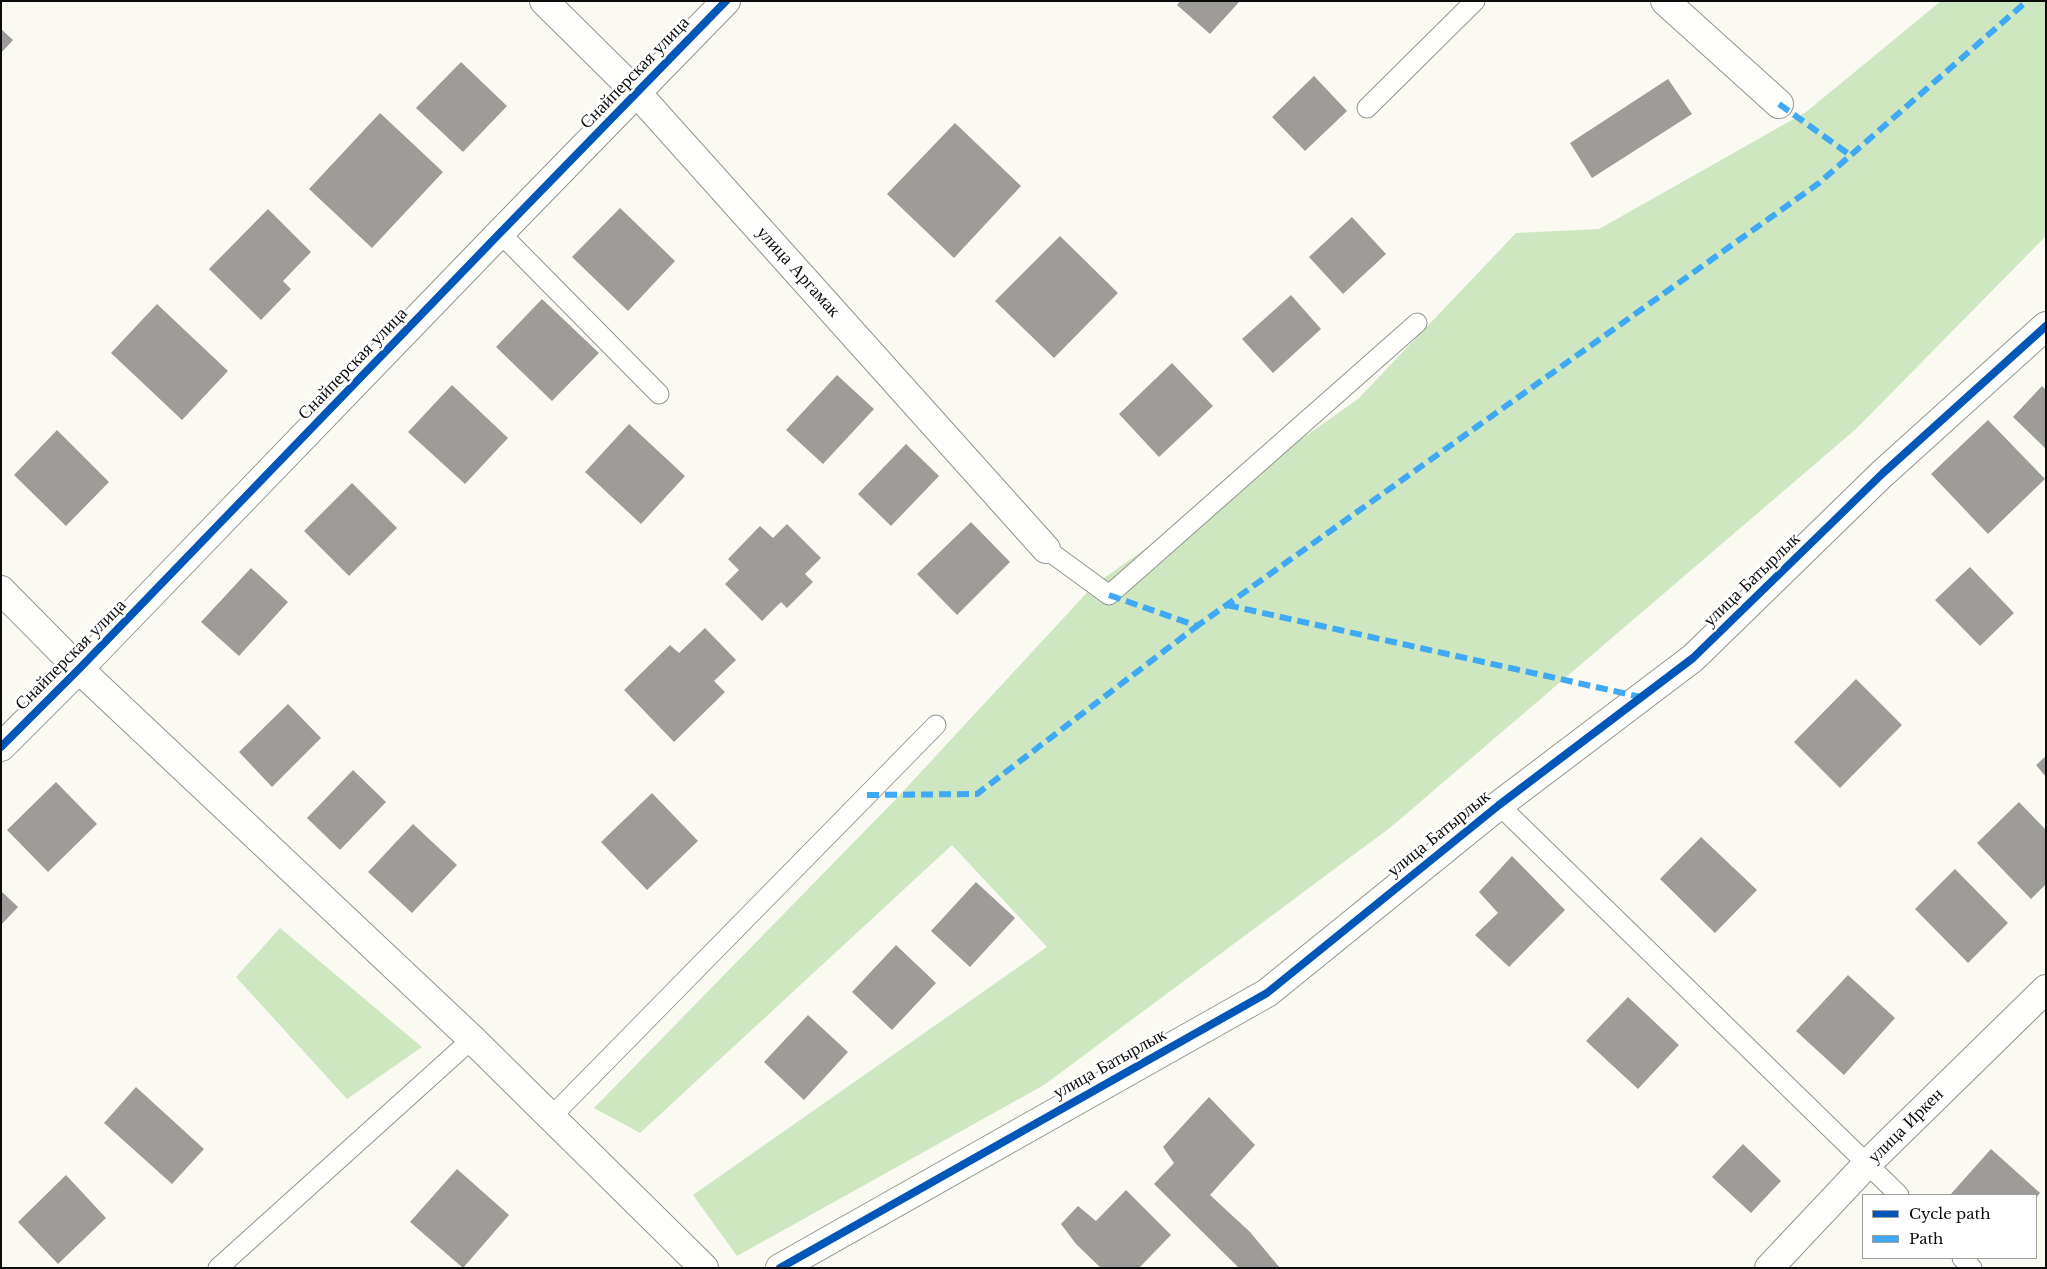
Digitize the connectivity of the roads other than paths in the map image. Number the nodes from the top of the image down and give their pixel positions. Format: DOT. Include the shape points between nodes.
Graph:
graph roads {
  1 [pos="544,1"];
  2 [pos="726,1"];
  3 [pos="1475,1"];
  4 [pos="1665,1"];
  5 [pos="637,93"];
  6 [pos="1779,104"];
  7 [pos="1367,108"];
  8 [pos="500,233"];
  9 [pos="1417,323"];
  10 [pos="2046,326"];
  11 [pos="660,394"];
  12 [pos="1046,548"];
  13 [pos="1,590"];
  14 [pos="80,669"];
  15 [pos="936,725"];
  16 [pos="1,747"];
  17 [pos="1499,805"];
  18 [pos="2046,989"];
  19 [pos="472,1039"];
  20 [pos="551,1117"];
  21 [pos="1868,1164"];
  22 [pos="1898,1194"];
  23 [pos="1963,1259"];
  24 [pos="218,1268"];
  25 [pos="704,1268"];
  26 [pos="780,1268"];
  27 [pos="1769,1268"];
  28 [pos="1972,1268"];
  1 -- 5 [label="street, улица Аргамак"];
  2 -- 5 [label="street, Снайперская улица"];
  3 -- 7 [label="lane"];
  4 -- 6 [label="street"];
  5 -- 8 [label="street, Снайперская улица"];
  5 -- 12 [label="street, улица Аргамак"];
  8 -- 11 [label="lane"];
  8 -- 14 [label="street, Снайперская улица"];
  9 -- 12 [label="lane" via="1109,595"];
  10 -- 17 [label="street, улица Батырлык" via="1882,474 1693,658"];
  13 -- 14 [label="street"];
  14 -- 16 [label="street, Снайперская улица"];
  14 -- 19 [label="street"];
  15 -- 20 [label="lane"];
  17 -- 21 [label="lane"];
  17 -- 26 [label="street, улица Батырлык" via="1267,992"];
  18 -- 21 [label="street, улица Иркен"];
  19 -- 20 [label="street"];
  19 -- 24 [label="lane"];
  20 -- 25 [label="street"];
  21 -- 22 [label="lane"];
  21 -- 27 [label="street, улица Иркен"];
  23 -- 28 [label="lane"];
}
